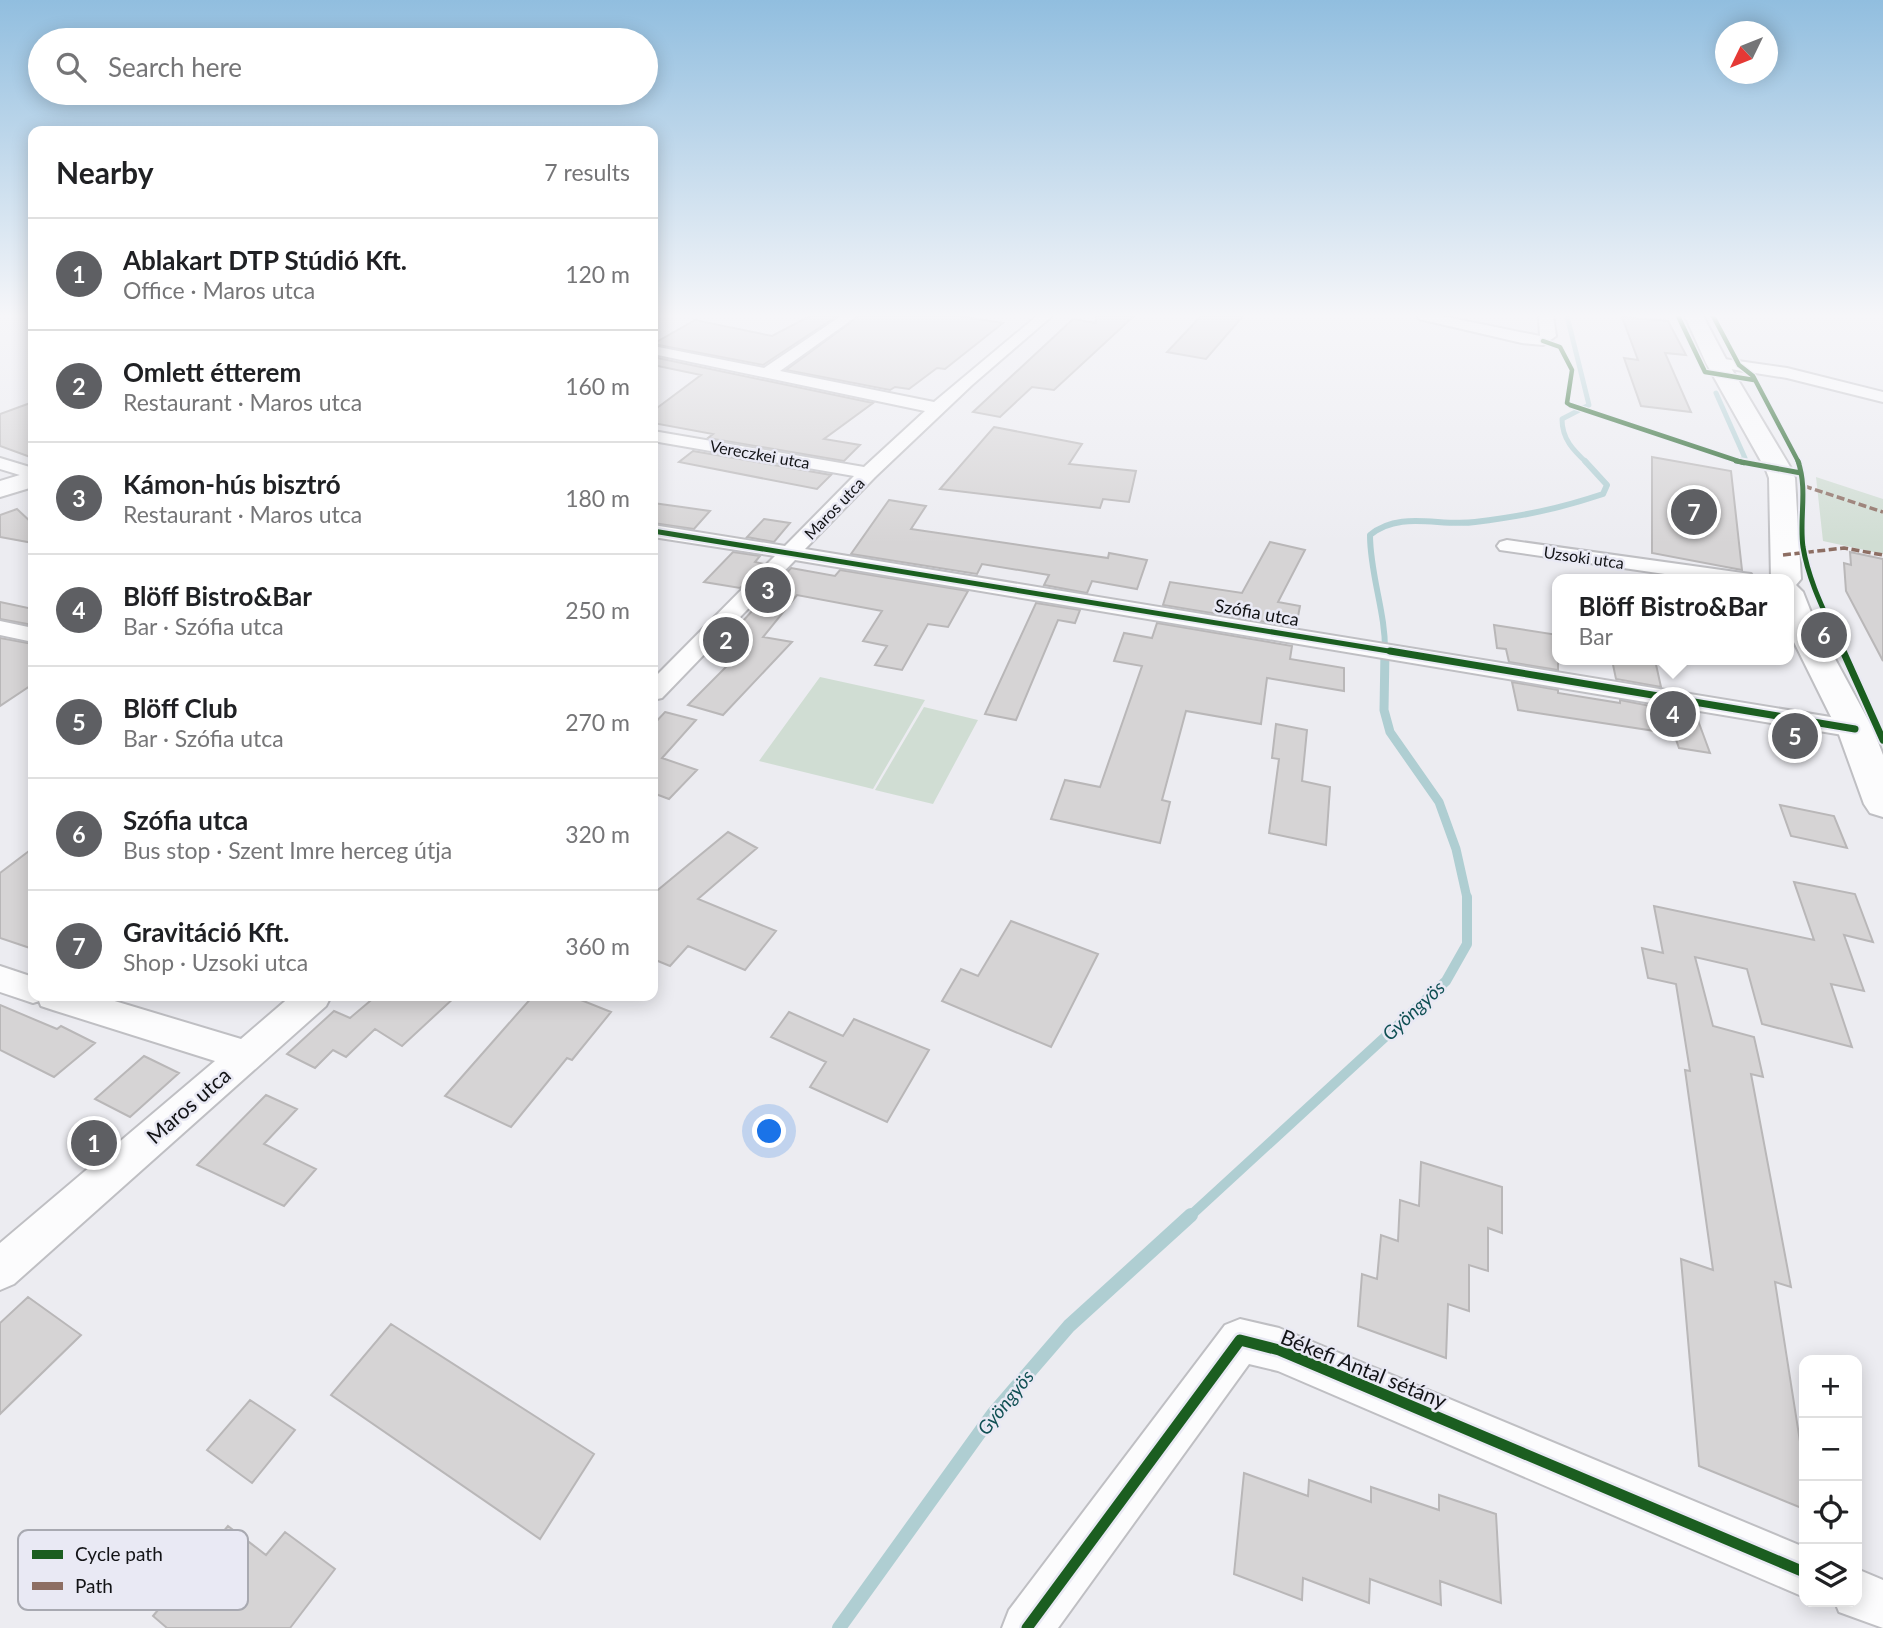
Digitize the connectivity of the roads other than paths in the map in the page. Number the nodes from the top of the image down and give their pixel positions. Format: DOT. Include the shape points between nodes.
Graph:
graph roads {
  1 [pos="859,392"];
  2 [pos="956,392"];
  3 [pos="1734,392"];
  4 [pos="1863,392"];
  5 [pos="1883,397"];
  6 [pos="937,408"];
  7 [pos="658,437"];
  8 [pos="0,463"];
  9 [pos="868,473"];
  10 [pos="28,474"];
  11 [pos="28,478"];
  12 [pos="0,489"];
  13 [pos="658,532"];
  14 [pos="1507,546"];
  15 [pos="792,552"];
  16 [pos="1707,574"];
  17 [pos="1786,574"];
  18 [pos="1794,607"];
  19 [pos="0,628"];
  20 [pos="28,634"];
  21 [pos="658,688"];
  22 [pos="1855,729"];
  23 [pos="1883,804"];
  24 [pos="0,979"];
  25 [pos="28,988"];
  26 [pos="69,1001"];
  27 [pos="308,1001"];
  28 [pos="245,1055"];
  29 [pos="0,1270"];
  30 [pos="1799,1570"];
  31 [pos="1862,1596"];
  32 [pos="1883,1605"];
  33 [pos="1027,1628"];
  1 -- 6 [label="street"];
  2 -- 6 [label="street, Maros utca"];
  3 -- 17 [label="street" via="1777,466"];
  4 -- 5 [label="street"];
  6 -- 9 [label="street, Maros utca"];
  7 -- 9 [label="street, Vereczkei utca"];
  8 -- 10 [label="street"];
  9 -- 15 [label="street, Maros utca"];
  11 -- 12 [label="street"];
  13 -- 15 [label="street, Szófia utca"];
  14 -- 16 [label="street, Uzsoki utca"];
  15 -- 21 [label="street, Maros utca"];
  15 -- 22 [label="street, Szófia utca"];
  18 -- 22 [label="street"];
  19 -- 20 [label="street"];
  22 -- 23 [label="street"];
  24 -- 25 [label="street"];
  26 -- 28 [label="street"];
  27 -- 28 [label="street, Maros utca"];
  28 -- 29 [label="street, Maros utca"];
  30 -- 33 [label="street, Békefi Antal sétány" via="1279,1350 1240,1340"];
  31 -- 32 [label="street"];
}
